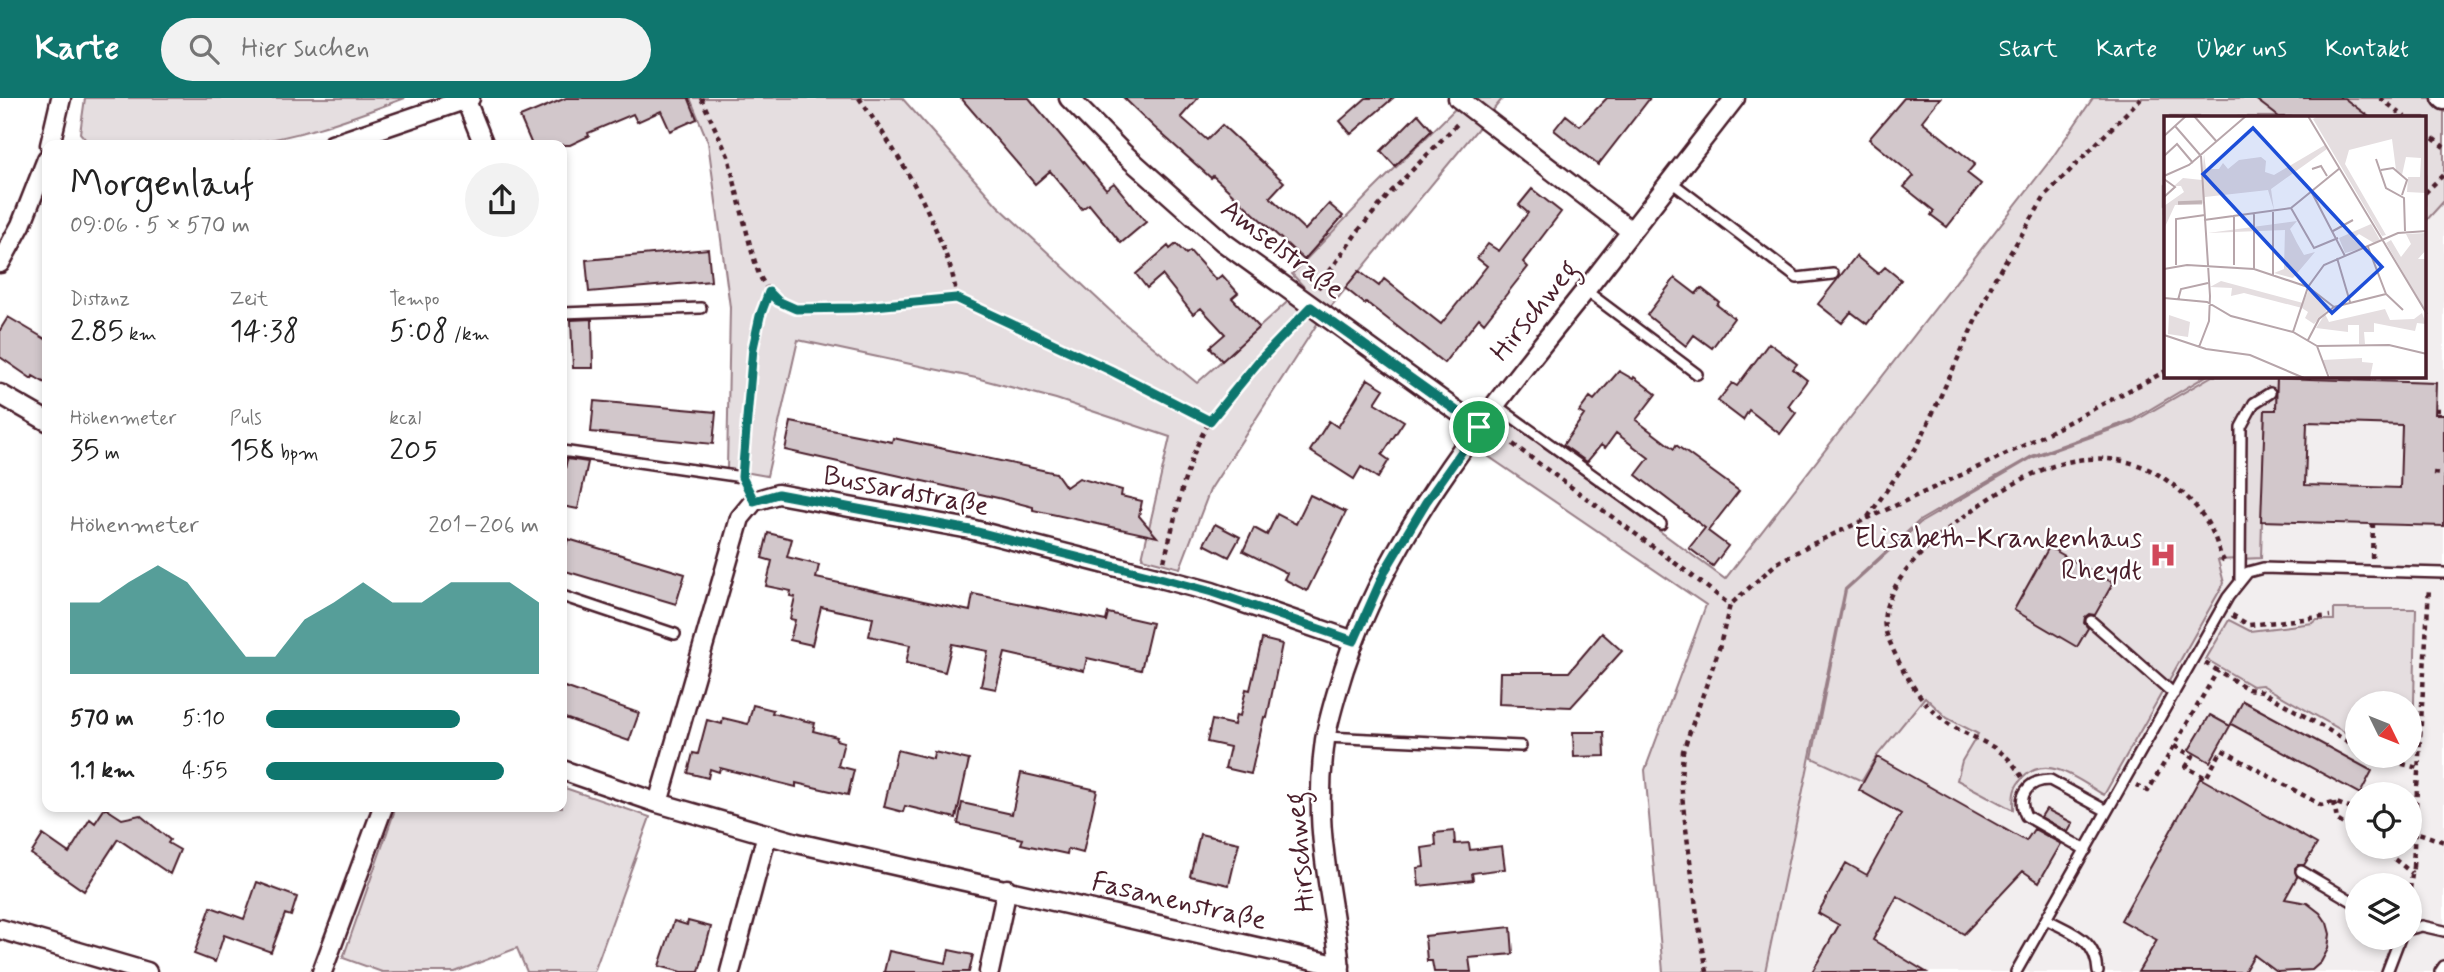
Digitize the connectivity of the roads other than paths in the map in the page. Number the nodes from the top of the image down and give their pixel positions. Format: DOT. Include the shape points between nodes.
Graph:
graph roads {
  1 [pos="61,98"];
  2 [pos="1069,98"];
  3 [pos="1735,98"];
  4 [pos="467,99"];
  5 [pos="1465,103"];
  6 [pos="51,140"];
  7 [pos="347,140"];
  8 [pos="482,140"];
  9 [pos="42,177"];
  10 [pos="1670,181"];
  11 [pos="1631,231"];
  12 [pos="0,263"];
  13 [pos="1833,274"];
  14 [pos="1585,290"];
  15 [pos="701,308"];
  16 [pos="567,313"];
  17 [pos="1697,374"];
  18 [pos="2270,393"];
  19 [pos="0,394"];
  20 [pos="1494,404"];
  21 [pos="42,418"];
  22 [pos="1481,424"];
  23 [pos="567,452"];
  24 [pos="742,477"];
  25 [pos="1661,524"];
  26 [pos="2444,573"];
  27 [pos="2241,579"];
  28 [pos="567,598"];
  29 [pos="2091,621"];
  30 [pos="675,634"];
  31 [pos="1354,641"];
  32 [pos="2174,694"];
  33 [pos="1325,737"];
  34 [pos="1521,746"];
  35 [pos="567,773"];
  36 [pos="658,803"];
  37 [pos="2107,811"];
  38 [pos="381,812"];
  39 [pos="767,834"];
  40 [pos="2085,850"];
  41 [pos="2301,871"];
  42 [pos="1007,889"];
  43 [pos="2345,897"];
  44 [pos="2046,919"];
  45 [pos="2422,926"];
  46 [pos="0,929"];
  47 [pos="2444,931"];
  48 [pos="2395,950"];
  49 [pos="2444,966"];
  50 [pos="1340,969"];
  51 [pos="147,972"];
  52 [pos="322,972"];
  53 [pos="730,972"];
  54 [pos="989,972"];
  55 [pos="2016,972"];
  56 [pos="2098,972"];
  57 [pos="2387,972"];
  58 [pos="2440,972"];
  1 -- 6 [label="street"];
  2 -- 22 [label="street, Amselstraße" via="1122,153 1213,233"];
  3 -- 10 [label="street, Hirschweg"];
  4 -- 7 [label="street"];
  4 -- 8 [label="street"];
  5 -- 11 [label="street"];
  9 -- 12 [label="street"];
  10 -- 11 [label="street, Hirschweg"];
  10 -- 13 [label="lane" via="1797,278"];
  11 -- 14 [label="street, Hirschweg"];
  14 -- 17 [label="lane"];
  14 -- 20 [label="street, Hirschweg"];
  15 -- 16 [label="lane"];
  18 -- 27 [label="lane" via="2254,403 2241,427"];
  19 -- 21 [label="street"];
  20 -- 22 [label="street, Hirschweg"];
  20 -- 25 [label="lane"];
  22 -- 31 [label="street, Hirschweg" via="1386,569"];
  23 -- 24 [label="lane"];
  26 -- 27 [label="lane" via="2263,568"];
  27 -- 32 [label="lane"];
  28 -- 30 [label="lane"];
  29 -- 32 [label="lane"];
  31 -- 33 [label="street, Hirschweg"];
  31 -- 36 [label="street, Bussardstraße" via="1160,578 943,524 778,494 754,501 740,518"];
  32 -- 37 [label="lane"];
  33 -- 34 [label="lane"];
  33 -- 50 [label="street, Hirschweg" via="1320,810"];
  35 -- 36 [label="street, Fasanenstraße"];
  36 -- 39 [label="street, Fasanenstraße"];
  37 -- 40 [label="lane"];
  37 -- 40 [label="lane" via="2050,780 2029,786 2022,796 2026,816"];
  38 -- 52 [label="street"];
  39 -- 42 [label="street, Fasanenstraße"];
  39 -- 53 [label="street"];
  40 -- 44 [label="lane"];
  41 -- 43 [label="lane"];
  42 -- 50 [label="street, Fasanenstraße"];
  42 -- 54 [label="street"];
  44 -- 55 [label="lane"];
  44 -- 56 [label="lane" via="2080,934 2097,959"];
  45 -- 47 [label="lane"];
  46 -- 51 [label="street"];
  48 -- 57 [label="lane"];
  49 -- 58 [label="lane"];
}
